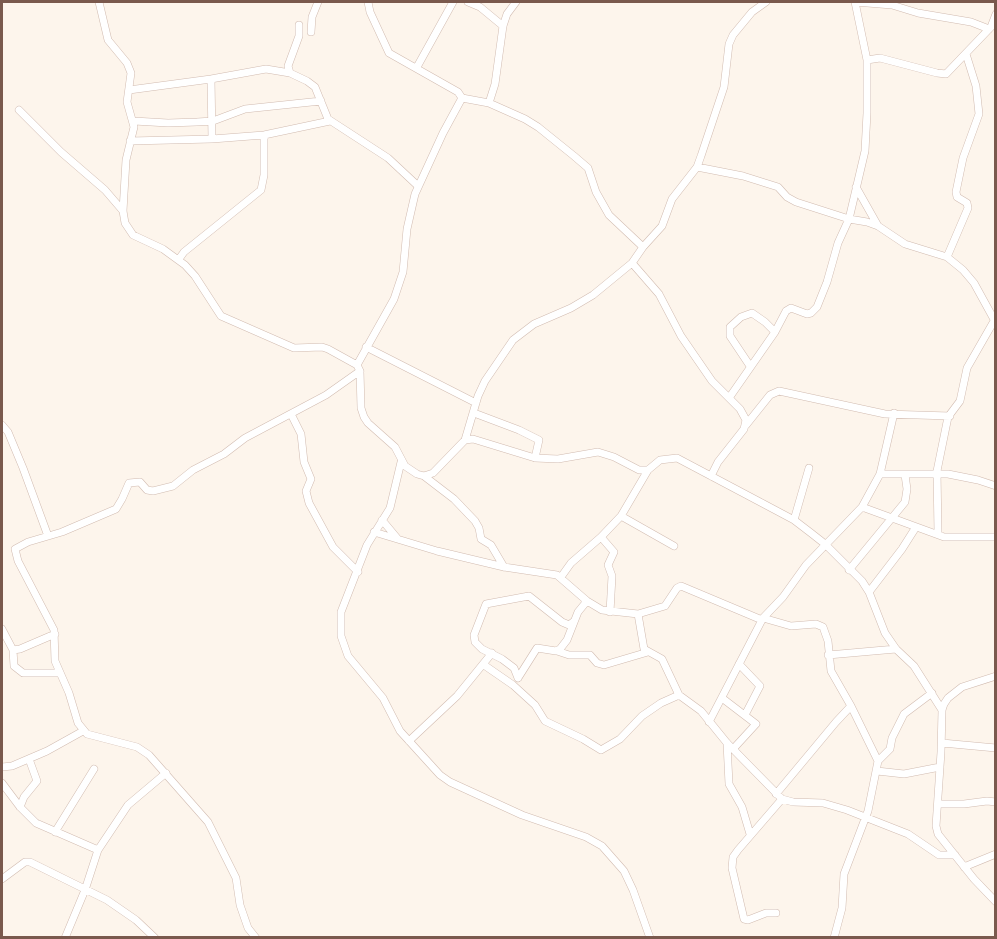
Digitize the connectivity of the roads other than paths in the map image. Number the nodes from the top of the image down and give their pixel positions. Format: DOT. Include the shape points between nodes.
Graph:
graph roads {
  1 [pos="99,2"];
  2 [pos="318,2"];
  3 [pos="368,2"];
  4 [pos="453,2"];
  5 [pos="468,2"];
  6 [pos="516,2"];
  7 [pos="766,2"];
  8 [pos="855,2"];
  9 [pos="996,14"];
  10 [pos="299,25"];
  11 [pos="503,26"];
  12 [pos="989,29"];
  13 [pos="311,32"];
  14 [pos="966,54"];
  15 [pos="867,60"];
  16 [pos="417,67"];
  17 [pos="290,73"];
  18 [pos="211,79"];
  19 [pos="129,90"];
  20 [pos="462,98"];
  21 [pos="321,101"];
  22 [pos="489,103"];
  23 [pos="19,110"];
  24 [pos="134,121"];
  25 [pos="213,121"];
  26 [pos="330,121"];
  27 [pos="264,135"];
  28 [pos="212,139"];
  29 [pos="130,141"];
  30 [pos="697,167"];
  31 [pos="418,186"];
  32 [pos="856,187"];
  33 [pos="123,211"];
  34 [pos="849,219"];
  35 [pos="878,226"];
  36 [pos="643,247"];
  37 [pos="947,257"];
  38 [pos="179,259"];
  39 [pos="632,263"];
  40 [pos="995,322"];
  41 [pos="775,333"];
  42 [pos="366,347"];
  43 [pos="750,366"];
  44 [pos="358,368"];
  45 [pos="729,398"];
  46 [pos="476,403"];
  47 [pos="474,412"];
  48 [pos="894,413"];
  49 [pos="291,414"];
  50 [pos="950,416"];
  51 [pos="2,425"];
  52 [pos="746,425"];
  53 [pos="465,440"];
  54 [pos="536,458"];
  55 [pos="401,462"];
  56 [pos="809,468"];
  57 [pos="648,470"];
  58 [pos="880,474"];
  59 [pos="938,474"];
  60 [pos="905,475"];
  61 [pos="424,476"];
  62 [pos="711,476"];
  63 [pos="996,486"];
  64 [pos="862,507"];
  65 [pos="621,516"];
  66 [pos="891,518"];
  67 [pos="382,520"];
  68 [pos="794,520"];
  69 [pos="916,527"];
  70 [pos="374,532"];
  71 [pos="938,533"];
  72 [pos="48,537"];
  73 [pos="602,537"];
  74 [pos="996,537"];
  75 [pos="397,538"];
  76 [pos="825,544"];
  77 [pos="674,546"];
  78 [pos="504,567"];
  79 [pos="849,570"];
  80 [pos="358,572"];
  81 [pos="561,577"];
  82 [pos="869,592"];
  83 [pos="587,601"];
  84 [pos="610,612"];
  85 [pos="638,614"];
  86 [pos="763,619"];
  87 [pos="573,622"];
  88 [pos="2,629"];
  89 [pos="55,634"];
  90 [pos="896,649"];
  91 [pos="13,650"];
  92 [pos="557,651"];
  93 [pos="648,652"];
  94 [pos="492,653"];
  95 [pos="828,655"];
  96 [pos="739,664"];
  97 [pos="484,665"];
  98 [pos="59,673"];
  99 [pos="996,676"];
  100 [pos="518,678"];
  101 [pos="513,685"];
  102 [pos="932,693"];
  103 [pos="680,694"];
  104 [pos="722,698"];
  105 [pos="851,706"];
  106 [pos="942,710"];
  107 [pos="746,715"];
  108 [pos="709,722"];
  109 [pos="83,731"];
  110 [pos="409,741"];
  111 [pos="727,743"];
  112 [pos="942,743"];
  113 [pos="734,748"];
  114 [pos="996,748"];
  115 [pos="29,759"];
  116 [pos="878,761"];
  117 [pos="2,767"];
  118 [pos="940,767"];
  119 [pos="94,769"];
  120 [pos="877,771"];
  121 [pos="166,773"];
  122 [pos="2,783"];
  123 [pos="779,796"];
  124 [pos="996,802"];
  125 [pos="938,804"];
  126 [pos="20,807"];
  127 [pos="866,817"];
  128 [pos="55,832"];
  129 [pos="750,834"];
  130 [pos="98,850"];
  131 [pos="996,854"];
  132 [pos="955,855"];
  133 [pos="964,867"];
  134 [pos="2,879"];
  135 [pos="85,890"];
  136 [pos="996,902"];
  137 [pos="776,913"];
  138 [pos="65,938"];
  139 [pos="155,938"];
  140 [pos="256,938"];
  141 [pos="650,938"];
  142 [pos="834,938"];
  1 -- 19 [label="street" via="108,40 130,68"];
  2 -- 13 [label="street"];
  3 -- 16 [label="street" via="389,53"];
  4 -- 16 [label="street"];
  5 -- 11 [label="street"];
  6 -- 11 [label="street"];
  7 -- 30 [label="street" via="752,12 729,44 724,87"];
  8 -- 12 [label="street" via="892,5"];
  8 -- 15 [label="street"];
  9 -- 12 [label="street"];
  10 -- 17 [label="street" via="288,66"];
  11 -- 22 [label="street"];
  12 -- 14 [label="street"];
  14 -- 15 [label="street" via="944,75 880,58"];
  14 -- 37 [label="street" via="979,114 956,192 968,208"];
  15 -- 32 [label="street" via="866,141"];
  16 -- 20 [label="street"];
  17 -- 18 [label="street" via="266,69"];
  17 -- 21 [label="street" via="313,85"];
  18 -- 19 [label="street"];
  18 -- 25 [label="street"];
  19 -- 24 [label="street"];
  20 -- 22 [label="street"];
  20 -- 31 [label="street"];
  21 -- 25 [label="street" via="245,109"];
  21 -- 26 [label="street"];
  22 -- 36 [label="street" via="538,127 585,165 609,215"];
  23 -- 33 [label="street"];
  24 -- 25 [label="street"];
  24 -- 29 [label="street"];
  25 -- 28 [label="street"];
  26 -- 27 [label="street"];
  26 -- 31 [label="street" via="388,158"];
  27 -- 28 [label="street"];
  27 -- 38 [label="street" via="261,190"];
  28 -- 29 [label="street"];
  29 -- 33 [label="street"];
  30 -- 34 [label="street" via="778,187 796,202"];
  30 -- 36 [label="street" via="672,199 662,226"];
  31 -- 42 [label="street" via="400,283 392,305"];
  32 -- 34 [label="street"];
  32 -- 35 [label="street"];
  33 -- 38 [label="street" via="133,235"];
  34 -- 35 [label="street"];
  34 -- 41 [label="street" via="817,307 811,314 789,308"];
  35 -- 37 [label="street" via="900,242"];
  36 -- 39 [label="street"];
  37 -- 40 [label="street" via="974,283"];
  38 -- 44 [label="street" via="226,319 294,348 328,349"];
  39 -- 45 [label="street" via="659,294 712,381"];
  39 -- 46 [label="street" via="583,302 520,333 485,381"];
  40 -- 50 [label="street" via="967,368 960,401"];
  41 -- 43 [label="street"];
  41 -- 43 [label="street" via="752,313 730,327 730,336"];
  42 -- 44 [label="street"];
  42 -- 46 [label="street"];
  43 -- 45 [label="street"];
  44 -- 49 [label="street" via="326,395"];
  44 -- 55 [label="street" via="363,417 395,447"];
  45 -- 52 [label="street" via="740,409"];
  46 -- 47 [label="street"];
  47 -- 53 [label="street"];
  47 -- 54 [label="street" via="539,440"];
  48 -- 50 [label="street"];
  48 -- 52 [label="street" via="779,391 770,395"];
  48 -- 58 [label="street"];
  49 -- 72 [label="street" via="245,438 173,486 153,491 140,482 129,483 116,509"];
  49 -- 80 [label="street" via="301,434 304,462 311,479 306,491 309,503 333,547"];
  50 -- 59 [label="street" via="941,444"];
  51 -- 72 [label="street" via="23,468"];
  52 -- 62 [label="street"];
  53 -- 54 [label="street"];
  53 -- 61 [label="street" via="433,473"];
  54 -- 57 [label="street" via="558,459 598,452 639,470"];
  55 -- 61 [label="street" via="410,471"];
  55 -- 67 [label="street" via="392,503"];
  56 -- 68 [label="street"];
  57 -- 62 [label="street" via="660,460 677,458"];
  57 -- 65 [label="street"];
  58 -- 60 [label="street"];
  58 -- 64 [label="street"];
  59 -- 60 [label="street"];
  59 -- 63 [label="street"];
  59 -- 71 [label="street"];
  60 -- 66 [label="street" via="904,502"];
  61 -- 78 [label="street" via="475,521 481,539 491,545"];
  62 -- 68 [label="street"];
  64 -- 66 [label="street"];
  64 -- 76 [label="street"];
  65 -- 73 [label="street"];
  65 -- 77 [label="street"];
  66 -- 69 [label="street"];
  66 -- 79 [label="street"];
  67 -- 70 [label="street"];
  67 -- 75 [label="street"];
  68 -- 76 [label="street"];
  69 -- 71 [label="street"];
  69 -- 82 [label="street"];
  70 -- 75 [label="street"];
  70 -- 80 [label="street"];
  71 -- 74 [label="street" via="946,537"];
  72 -- 89 [label="street" via="18,546 15,552"];
  73 -- 81 [label="street" via="571,563"];
  73 -- 84 [label="street" via="614,552 608,565 612,576"];
  75 -- 78 [label="street"];
  76 -- 79 [label="street"];
  76 -- 86 [label="street"];
  78 -- 81 [label="street"];
  79 -- 82 [label="street"];
  80 -- 110 [label="street" via="341,612 343,646 356,668 383,698"];
  81 -- 83 [label="street"];
  82 -- 90 [label="street"];
  83 -- 84 [label="street"];
  83 -- 87 [label="street"];
  84 -- 85 [label="street"];
  85 -- 86 [label="street" via="665,606 681,586"];
  85 -- 93 [label="street" via="641,644"];
  86 -- 95 [label="street" via="791,626 822,626"];
  86 -- 96 [label="street"];
  87 -- 92 [label="street" via="567,640"];
  87 -- 94 [label="street" via="562,622 529,596 488,603 474,640"];
  88 -- 91 [label="street"];
  89 -- 91 [label="street"];
  89 -- 98 [label="street" via="54,658"];
  90 -- 95 [label="street"];
  90 -- 102 [label="street" via="914,666"];
  91 -- 98 [label="street" via="14,666 23,673"];
  92 -- 93 [label="street" via="590,655 604,665"];
  92 -- 100 [label="street" via="537,648"];
  93 -- 103 [label="street" via="664,661"];
  94 -- 97 [label="street"];
  94 -- 100 [label="street" via="514,668"];
  95 -- 105 [label="street" via="831,671"];
  96 -- 104 [label="street"];
  96 -- 107 [label="street" via="760,686"];
  97 -- 101 [label="street"];
  97 -- 110 [label="street"];
  98 -- 109 [label="street"];
  99 -- 106 [label="street" via="955,691"];
  100 -- 101 [label="street"];
  101 -- 103 [label="street" via="535,705 545,721 601,750 620,739 642,716"];
  102 -- 106 [label="street"];
  102 -- 116 [label="street" via="904,714 890,749"];
  103 -- 108 [label="street"];
  104 -- 107 [label="street"];
  104 -- 108 [label="street"];
  105 -- 116 [label="street"];
  105 -- 123 [label="street"];
  106 -- 112 [label="street"];
  107 -- 113 [label="street" via="756,727"];
  108 -- 111 [label="street"];
  109 -- 115 [label="street"];
  109 -- 121 [label="street" via="137,747"];
  110 -- 141 [label="street" via="450,782 532,820 602,846 624,871"];
  111 -- 113 [label="street"];
  111 -- 129 [label="street" via="729,784 742,807"];
  112 -- 114 [label="street"];
  112 -- 118 [label="street"];
  113 -- 123 [label="street"];
  115 -- 117 [label="street"];
  115 -- 126 [label="street" via="37,778"];
  116 -- 120 [label="street"];
  118 -- 120 [label="street" via="903,774"];
  118 -- 125 [label="street"];
  119 -- 128 [label="street"];
  120 -- 127 [label="street"];
  121 -- 130 [label="street" via="128,805"];
  121 -- 140 [label="street" via="208,822 236,878 240,904"];
  122 -- 126 [label="street"];
  123 -- 127 [label="street" via="793,802 823,803"];
  123 -- 129 [label="street"];
  124 -- 125 [label="street"];
  125 -- 132 [label="street" via="937,830"];
  126 -- 128 [label="street" via="36,824"];
  127 -- 132 [label="street" via="908,834 939,855"];
  127 -- 142 [label="street" via="844,874 842,908"];
  128 -- 130 [label="street"];
  129 -- 137 [label="street" via="733,858 732,868 743,917 747,920"];
  130 -- 135 [label="street"];
  131 -- 133 [label="street"];
  132 -- 133 [label="street"];
  133 -- 136 [label="street"];
  134 -- 135 [label="street" via="28,862"];
  135 -- 138 [label="street"];
  135 -- 139 [label="street" via="127,913"];
}
